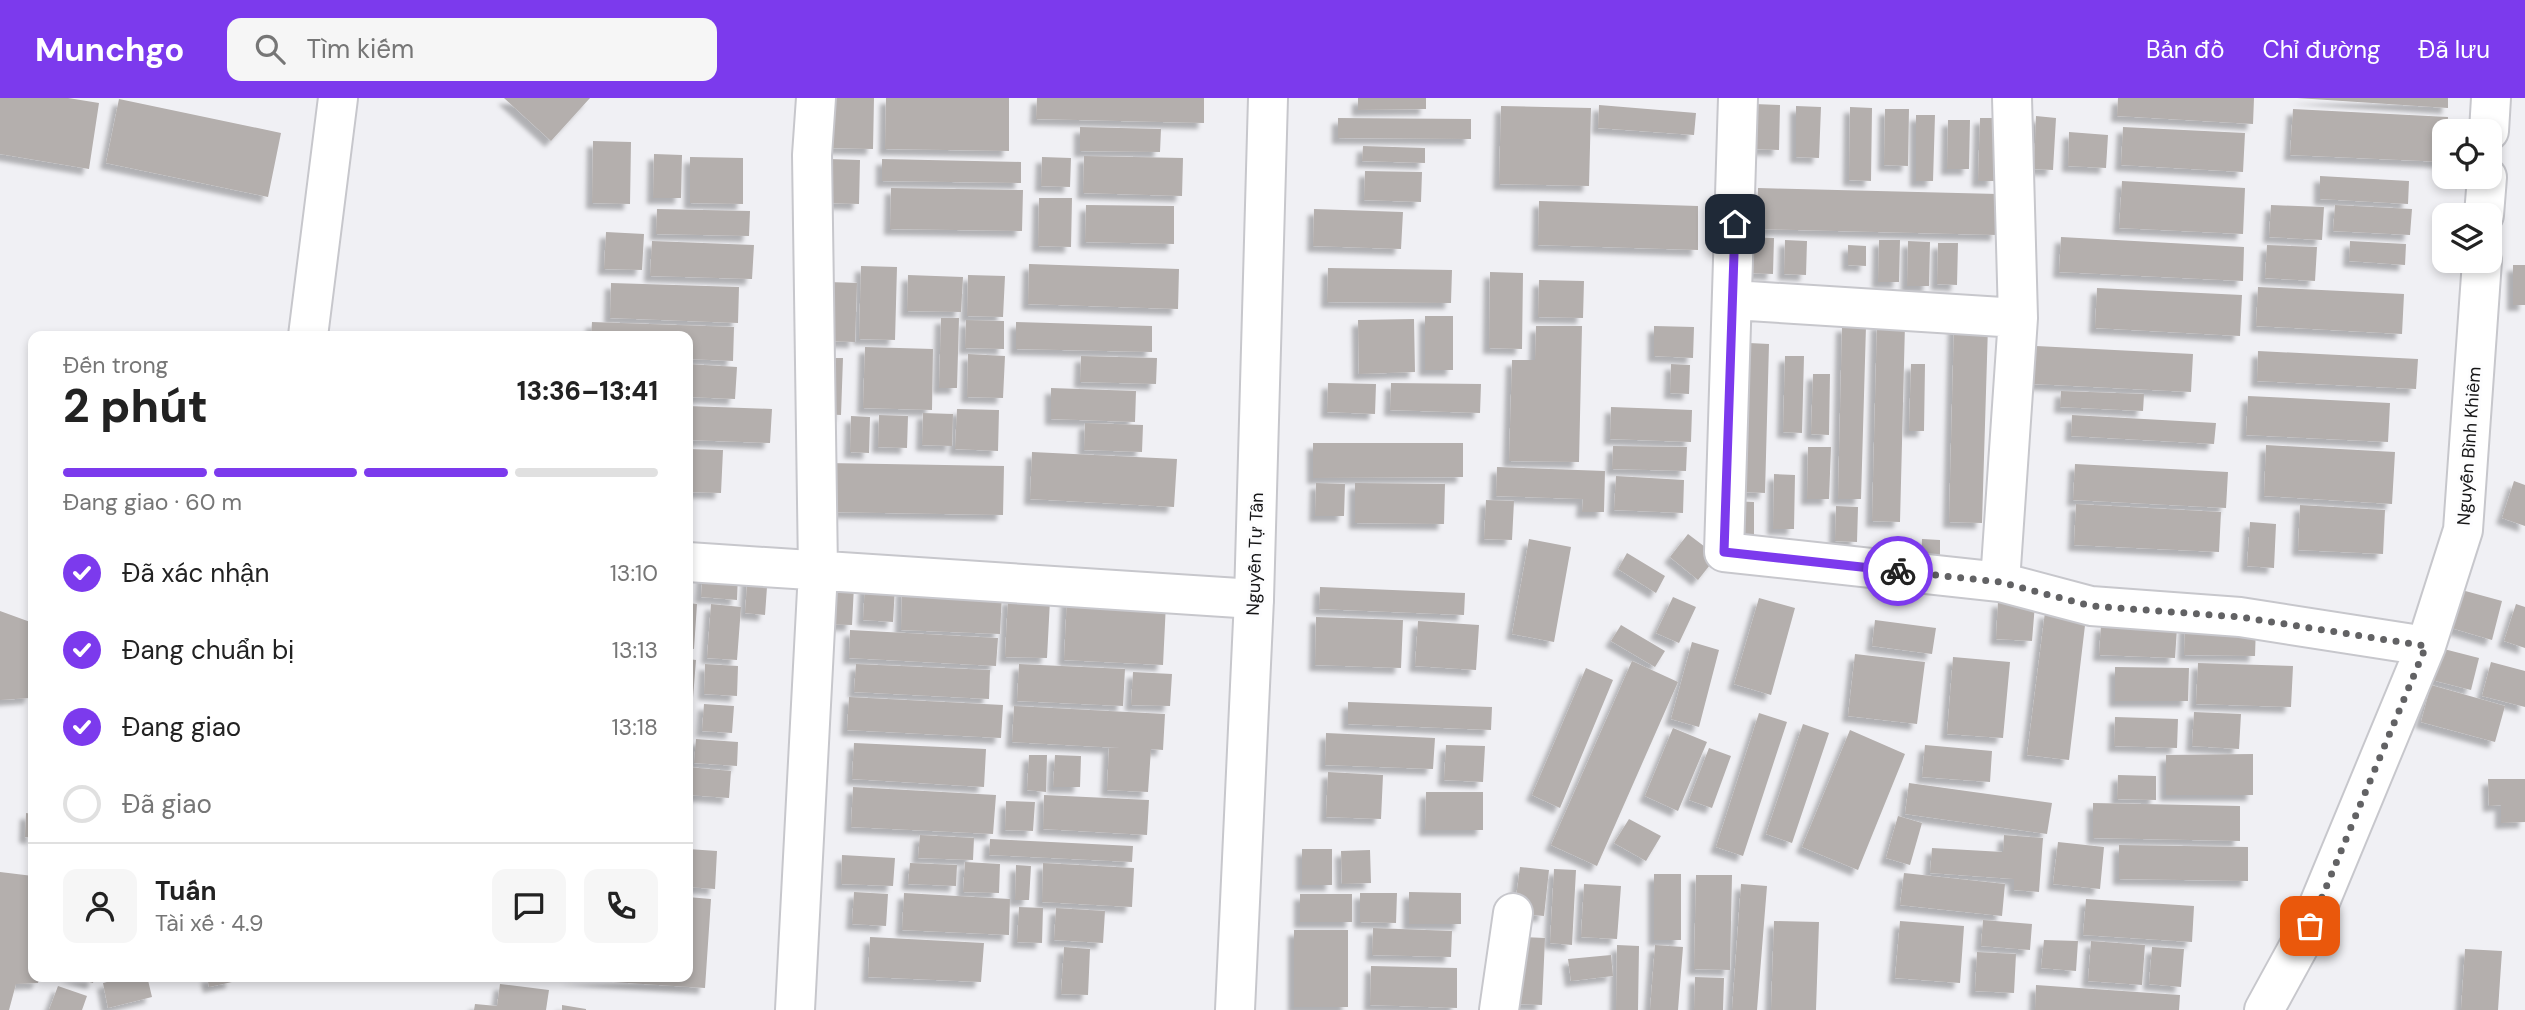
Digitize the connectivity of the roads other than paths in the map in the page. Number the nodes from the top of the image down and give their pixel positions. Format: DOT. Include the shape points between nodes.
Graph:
graph roads {
  1 [pos="338,98"];
  2 [pos="816,98"];
  3 [pos="1268,98"];
  4 [pos="1738,98"];
  5 [pos="2012,98"];
  6 [pos="2491,98"];
  7 [pos="2490,119"];
  8 [pos="2481,273"];
  9 [pos="1733,300"];
  10 [pos="2018,318"];
  11 [pos="309,331"];
  12 [pos="693,562"];
  13 [pos="818,571"];
  14 [pos="2000,582"];
  15 [pos="1254,599"];
  16 [pos="2426,646"];
  17 [pos="1513,913"];
  18 [pos="795,1010"];
  19 [pos="1235,1010"];
  20 [pos="1499,1010"];
  21 [pos="2264,1010"];
  1 -- 11 [label="street"];
  2 -- 13 [label="street" via="812,155"];
  3 -- 15 [label="street, Nguyễn Tự Tân"];
  4 -- 9 [label="street"];
  5 -- 10 [label="street"];
  6 -- 7 [label="street"];
  8 -- 16 [label="street, Nguyễn Bình Khiêm" via="2463,530"];
  9 -- 10 [label="street"];
  9 -- 14 [label="street" via="1724,552"];
  10 -- 14 [label="street"];
  12 -- 13 [label="street"];
  13 -- 15 [label="street"];
  13 -- 18 [label="street"];
  14 -- 16 [label="street" via="2091,606 2240,617"];
  15 -- 19 [label="street, Nguyễn Tự Tân"];
  16 -- 21 [label="street, Nguyễn Bình Khiêm" via="2310,926"];
  17 -- 20 [label="street"];
}
